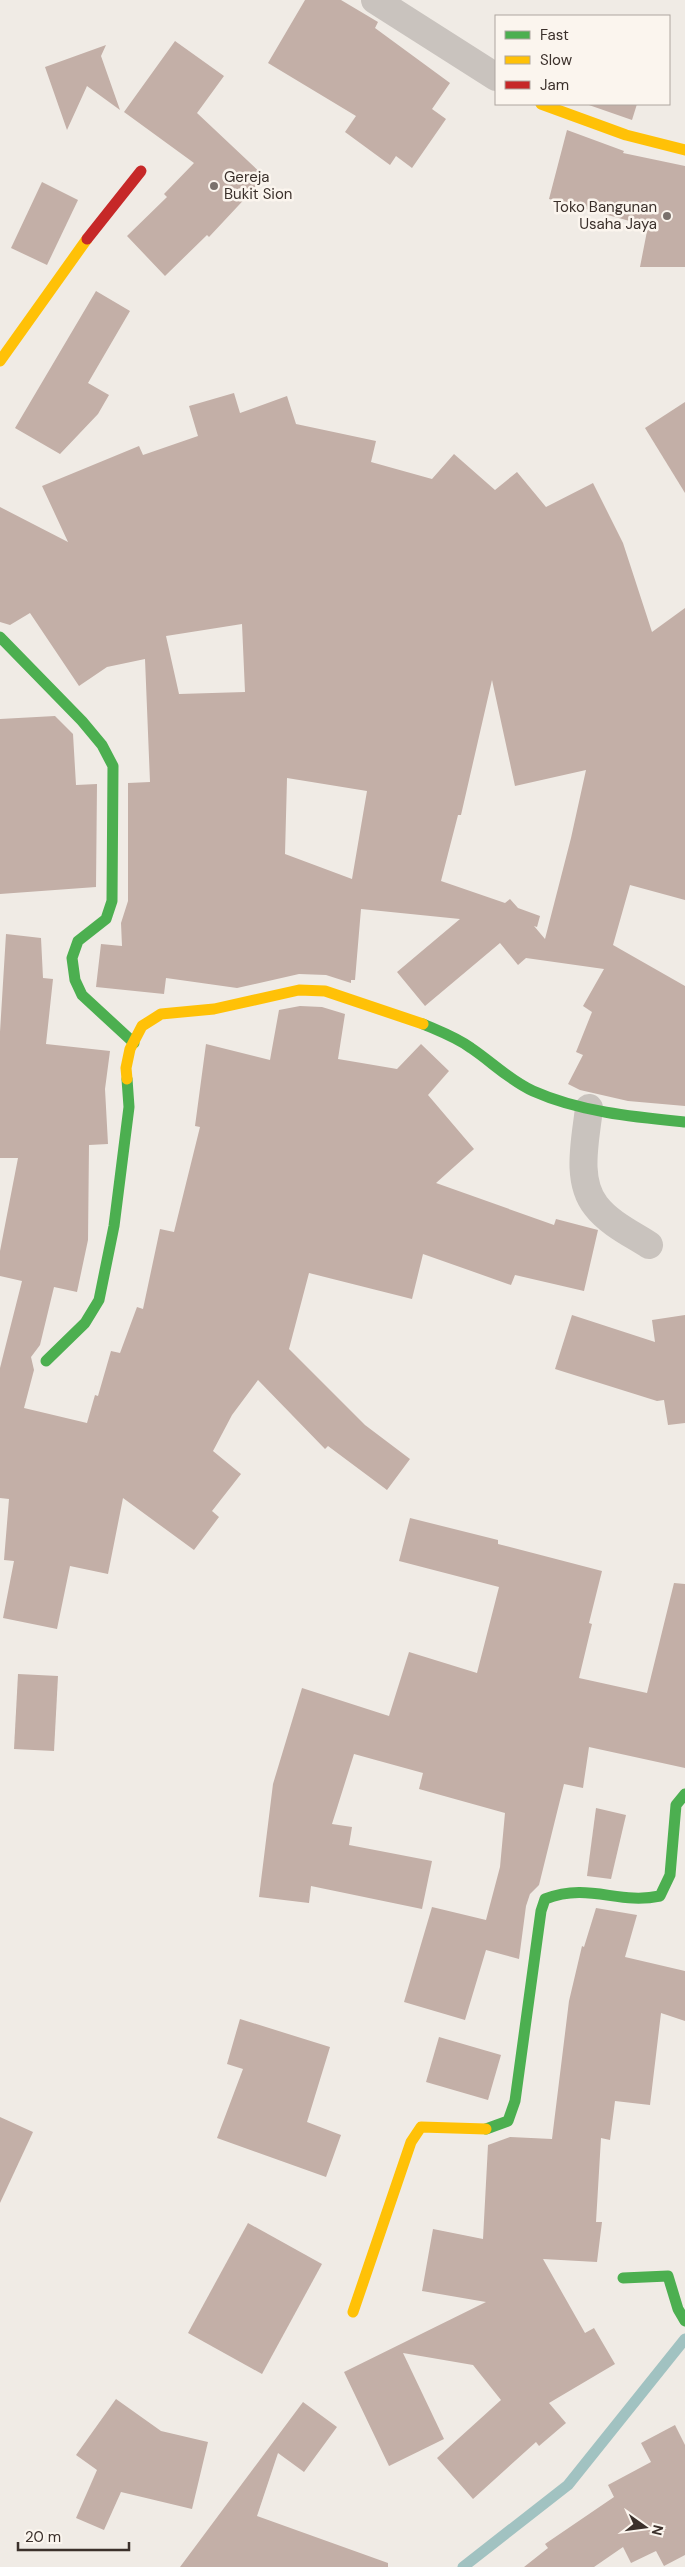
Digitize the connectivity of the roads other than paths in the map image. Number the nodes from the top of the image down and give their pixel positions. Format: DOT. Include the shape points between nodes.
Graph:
graph roads {
  1 [pos="375,0"];
  2 [pos="495,76"];
  3 [pos="544,105"];
  4 [pos="685,150"];
  5 [pos="141,171"];
  6 [pos="0,361"];
  7 [pos="0,637"];
  8 [pos="134,1043"];
  9 [pos="588,1108"];
  10 [pos="685,1122"];
  11 [pos="649,1245"];
  12 [pos="46,1362"];
  13 [pos="685,1794"];
  14 [pos="623,2278"];
  15 [pos="354,2312"];
  16 [pos="685,2321"];
  1 -- 2 [label="street"];
  3 -- 4 [label="street" via="626,135"];
  5 -- 6 [label="street" via="66,266"];
  7 -- 8 [label="street" via="82,721 114,766 112,901 106,919 78,942 72,958 75,980 82,995"];
  8 -- 9 [label="street" via="142,1026 160,1014 214,1009 299,990 325,991 407,1017 451,1036 508,1077 534,1091"];
  8 -- 12 [label="street" via="126,1068 128,1107 114,1226 99,1300 85,1323"];
  9 -- 10 [label="street"];
  9 -- 11 [label="street" via="584,1158 587,1187 596,1206 621,1228"];
  13 -- 15 [label="street" via="676,1805 670,1875 660,1896 648,1900 583,1890 558,1892 545,1899 515,2101 508,2120 490,2129 421,2127 410,2142"];
  14 -- 16 [label="street" via="668,2276"];
}
